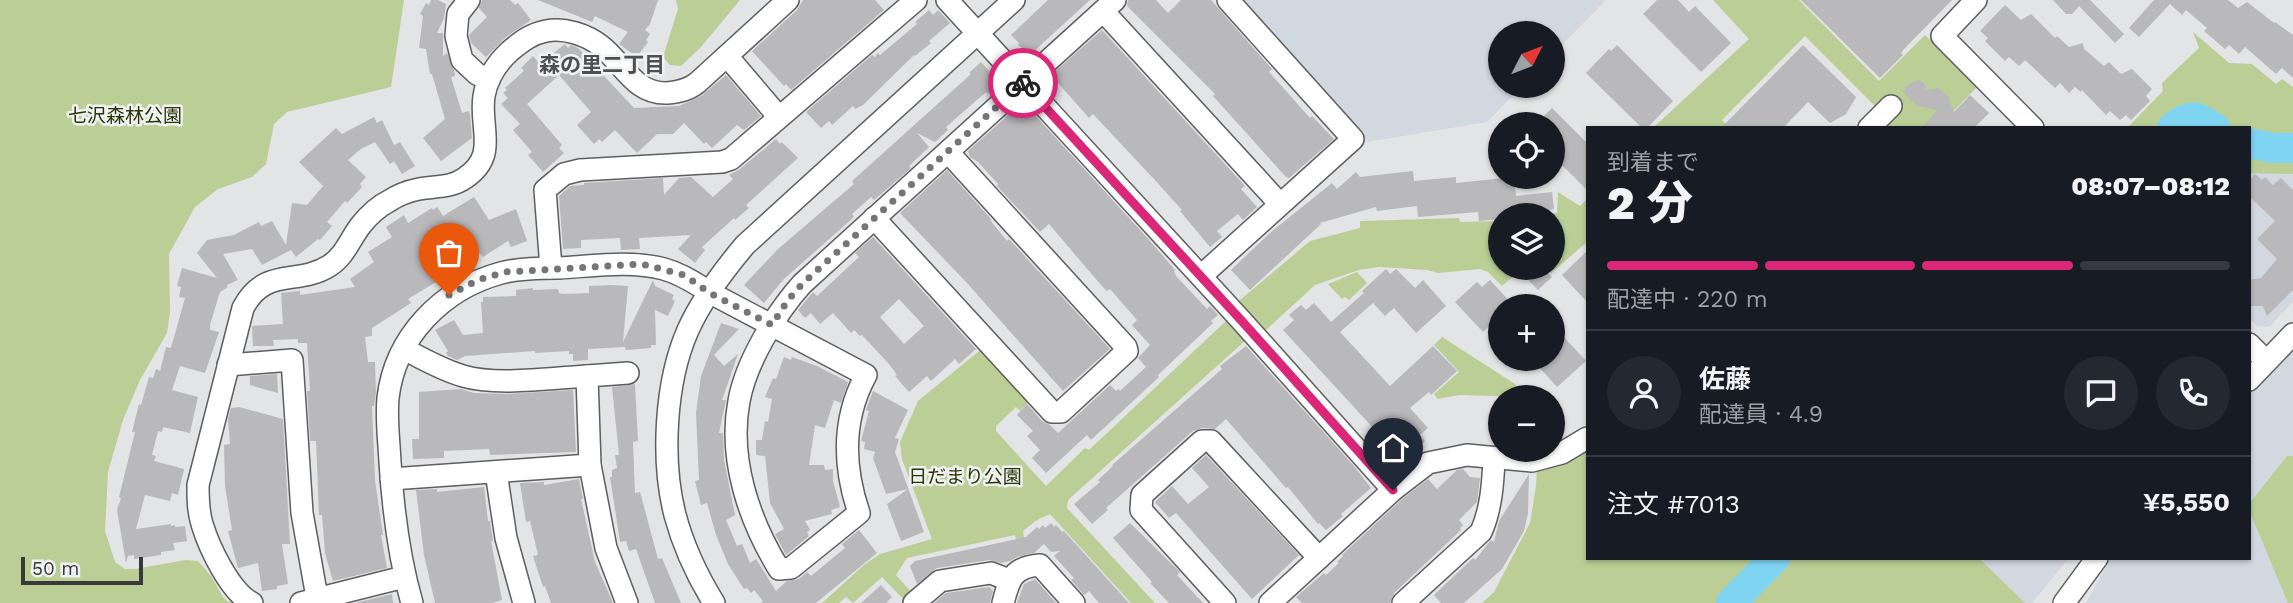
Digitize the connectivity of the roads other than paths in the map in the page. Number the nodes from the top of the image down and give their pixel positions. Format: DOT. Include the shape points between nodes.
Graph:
graph roads {
  1 [pos="469,0"];
  2 [pos="788,0"];
  3 [pos="916,0"];
  4 [pos="947,0"];
  5 [pos="1013,0"];
  6 [pos="1228,0"];
  7 [pos="1976,0"];
  8 [pos="1109,5"];
  9 [pos="977,33"];
  10 [pos="727,56"];
  11 [pos="489,80"];
  12 [pos="1023,83"];
  13 [pos="1891,106"];
  14 [pos="778,116"];
  15 [pos="1871,126"];
  16 [pos="2031,126"];
  17 [pos="948,152"];
  18 [pos="1279,203"];
  19 [pos="874,218"];
  20 [pos="551,268"];
  21 [pos="1201,276"];
  22 [pos="710,293"];
  23 [pos="772,325"];
  24 [pos="2293,334"];
  25 [pos="2251,346"];
  26 [pos="404,349"];
  27 [pos="2266,361"];
  28 [pos="228,365"];
  29 [pos="628,373"];
  30 [pos="587,376"];
  31 [pos="2251,378"];
  32 [pos="1586,439"];
  33 [pos="1565,451"];
  34 [pos="1488,458"];
  35 [pos="1494,462"];
  36 [pos="590,465"];
  37 [pos="496,472"];
  38 [pos="391,479"];
  39 [pos="1393,490"];
  40 [pos="1319,558"];
  41 [pos="2096,560"];
  42 [pos="404,577"];
  43 [pos="1009,580"];
  44 [pos="312,602"];
  45 [pos="252,603"];
  46 [pos="412,603"];
  47 [pos="524,603"];
  48 [pos="627,603"];
  49 [pos="714,603"];
  50 [pos="914,603"];
  51 [pos="1003,603"];
  52 [pos="1074,603"];
  53 [pos="1225,603"];
  54 [pos="1270,603"];
  55 [pos="1403,603"];
  56 [pos="2064,603"];
  1 -- 11 [label="street" via="458,14 456,36 462,60"];
  2 -- 10 [label="street"];
  3 -- 14 [label="street"];
  4 -- 9 [label="street"];
  5 -- 9 [label="street"];
  6 -- 18 [label="street" via="1353,139"];
  7 -- 16 [label="street" via="1942,36"];
  8 -- 12 [label="street"];
  8 -- 18 [label="street"];
  9 -- 12 [label="street"];
  9 -- 22 [label="street" via="745,245"];
  10 -- 11 [label="street" via="689,88 663,93 635,83 607,51 586,36 550,30 527,37 501,60"];
  10 -- 14 [label="street"];
  11 -- 28 [label="street" via="484,97 486,143 478,166 455,184 418,190 386,202 329,266 254,290 243,308"];
  12 -- 17 [label="street"];
  12 -- 21 [label="street"];
  13 -- 15 [label="street"];
  14 -- 20 [label="street" via="722,162 564,174 545,190"];
  17 -- 19 [label="street"];
  17 -- 19 [label="street" via="1126,347 1127,351 1061,412 1052,412"];
  18 -- 21 [label="street"];
  19 -- 23 [label="street" via="802,284"];
  20 -- 22 [label="street" via="642,264 684,275"];
  20 -- 26 [label="street" via="505,272 449,295 421,323"];
  21 -- 39 [label="street"];
  22 -- 23 [label="street"];
  22 -- 49 [label="street" via="680,354 667,454 675,514"];
  23 -- 23 [label="street" via="866,374 854,402 846,449 859,513 791,568 779,569 745,498 737,444 739,401"];
  24 -- 27 [label="street"];
  25 -- 27 [label="street"];
  26 -- 30 [label="street" via="465,377"];
  26 -- 38 [label="street" via="392,374 388,401"];
  27 -- 31 [label="street"];
  28 -- 44 [label="street" via="292,360"];
  28 -- 45 [label="street" via="198,485 198,503 205,531 227,576"];
  29 -- 30 [label="street"];
  30 -- 36 [label="street"];
  32 -- 33 [label="street"];
  34 -- 39 [label="street" via="1467,455 1428,463"];
  35 -- 55 [label="street" via="1487,520 1480,533"];
  36 -- 37 [label="street"];
  36 -- 48 [label="street" via="606,548"];
  37 -- 38 [label="street"];
  37 -- 47 [label="street" via="506,538"];
  38 -- 42 [label="street"];
  39 -- 40 [label="street"];
  40 -- 53 [label="street" via="1211,441 1202,441 1142,495 1141,510"];
  40 -- 54 [label="street"];
  41 -- 56 [label="street"];
  42 -- 44 [label="street"];
  42 -- 46 [label="street"];
  43 -- 50 [label="street" via="991,573 940,581"];
  43 -- 51 [label="street"];
  43 -- 52 [label="street" via="1027,566 1040,565"];
}
